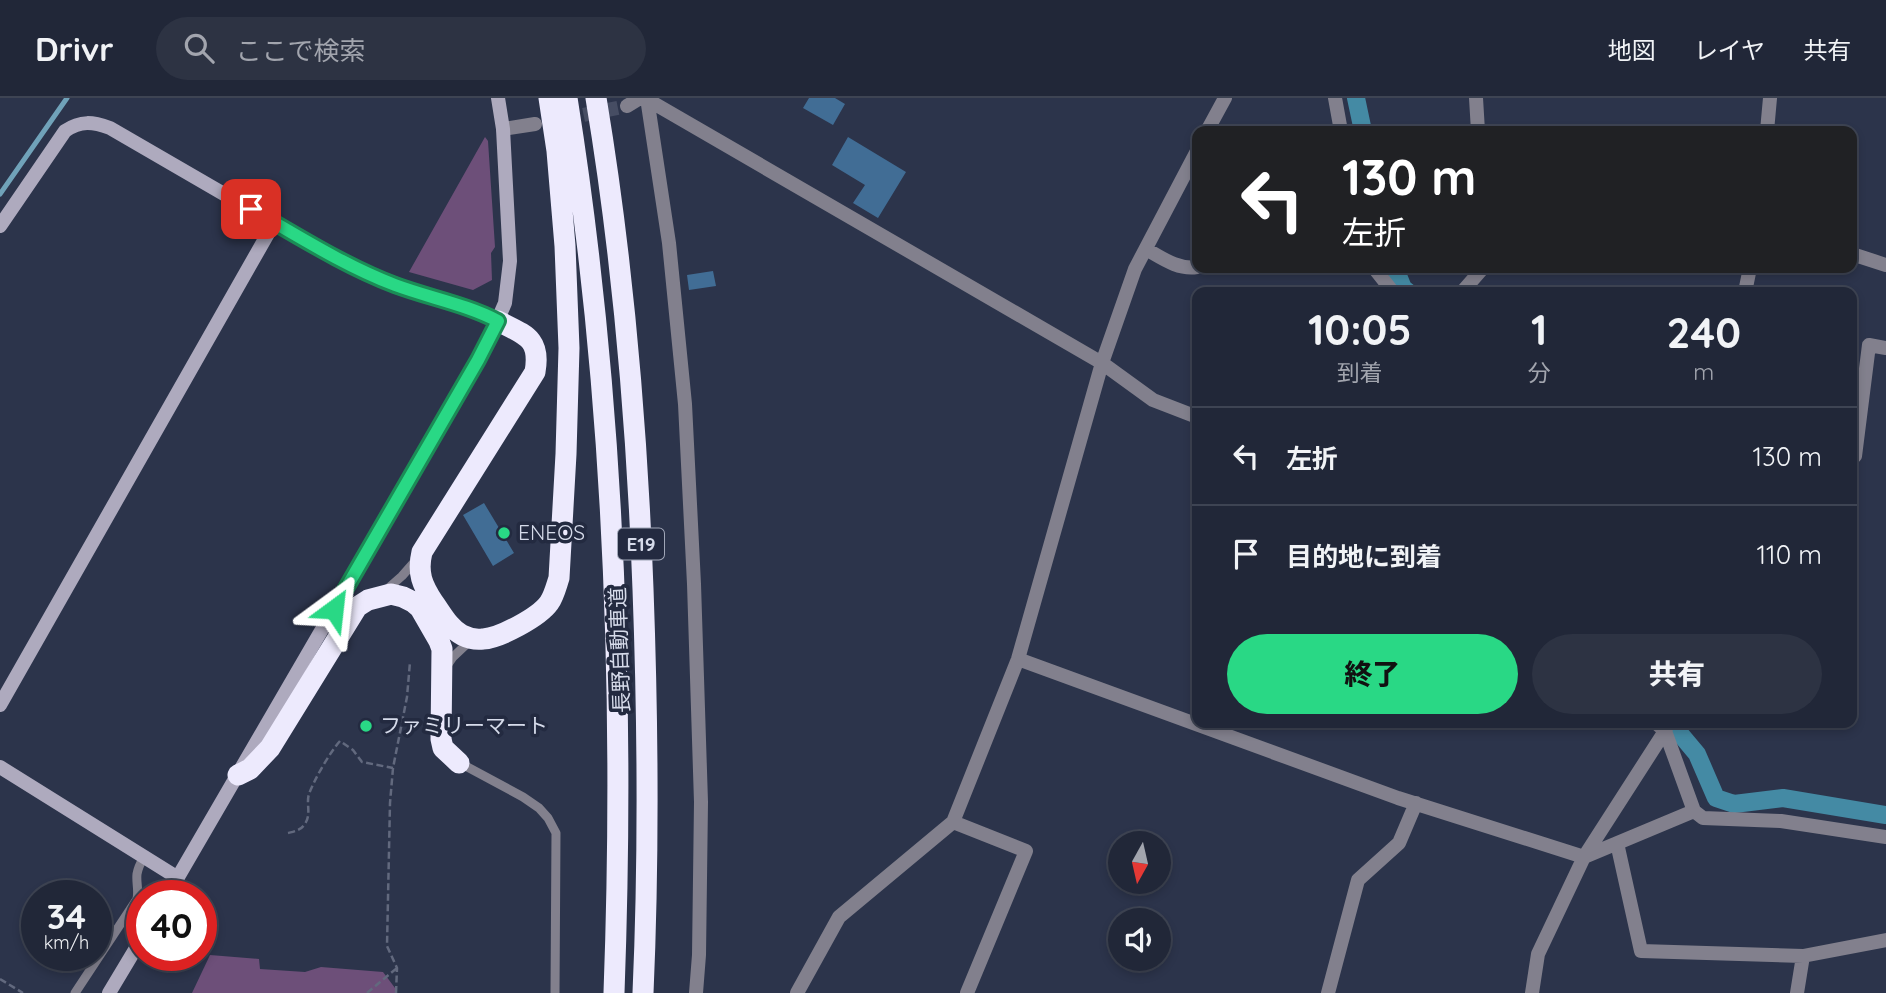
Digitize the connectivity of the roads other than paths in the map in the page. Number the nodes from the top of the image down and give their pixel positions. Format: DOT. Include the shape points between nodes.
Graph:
graph roads {
  1 [pos="498,98"];
  2 [pos="549,98"];
  3 [pos="567,98"];
  4 [pos="596,98"];
  5 [pos="1225,98"];
  6 [pos="1335,98"];
  7 [pos="1476,98"];
  8 [pos="1770,98"];
  9 [pos="645,99"];
  10 [pos="627,106"];
  11 [pos="535,124"];
  12 [pos="1210,126"];
  13 [pos="1340,126"];
  14 [pos="1478,126"];
  15 [pos="1767,126"];
  16 [pos="503,129"];
  17 [pos="1192,161"];
  18 [pos="274,223"];
  19 [pos="0,226"];
  20 [pos="1146,249"];
  21 [pos="1857,256"];
  22 [pos="1886,265"];
  23 [pos="1192,268"];
  24 [pos="1378,273"];
  25 [pos="1479,273"];
  26 [pos="1389,287"];
  27 [pos="1466,287"];
  28 [pos="498,321"];
  29 [pos="1886,348"];
  30 [pos="1102,363"];
  31 [pos="1192,415"];
  32 [pos="1857,440"];
  33 [pos="422,552"];
  34 [pos="379,596"];
  35 [pos="473,639"];
  36 [pos="1018,659"];
  37 [pos="442,674"];
  38 [pos="0,705"];
  39 [pos="1192,722"];
  40 [pos="1209,728"];
  41 [pos="1662,728"];
  42 [pos="1664,728"];
  43 [pos="459,763"];
  44 [pos="0,767"];
  45 [pos="238,775"];
  46 [pos="1416,803"];
  47 [pos="1694,811"];
  48 [pos="953,822"];
  49 [pos="1886,837"];
  50 [pos="1617,843"];
  51 [pos="144,857"];
  52 [pos="1584,857"];
  53 [pos="177,878"];
  54 [pos="1886,940"];
  55 [pos="1803,956"];
  56 [pos="126,965"];
  57 [pos="75,993"];
  58 [pos="109,993"];
  59 [pos="555,993"];
  60 [pos="614,993"];
  61 [pos="643,993"];
  62 [pos="696,993"];
  63 [pos="797,993"];
  64 [pos="967,993"];
  65 [pos="1328,993"];
  66 [pos="1532,993"];
  67 [pos="1797,993"];
  1 -- 16 [label="street"];
  2 -- 35 [label="highway" via="565,246 569,348 559,578 554,595 539,613 496,636"];
  3 -- 60 [label="highway, 長野自動車道 / E19" via="587,242 610,496 618,738"];
  4 -- 61 [label="highway, 長野自動車道 / E19" via="628,344 639,496 648,742"];
  5 -- 12 [label="street"];
  6 -- 13 [label="street"];
  7 -- 14 [label="street"];
  8 -- 15 [label="street"];
  9 -- 10 [label="street"];
  9 -- 30 [label="street"];
  9 -- 62 [label="street" via="669,243 685,404 701,802"];
  11 -- 16 [label="street"];
  16 -- 28 [label="street" via="510,261"];
  17 -- 20 [label="street"];
  18 -- 19 [label="street" via="110,128 83,122 65,131"];
  18 -- 28 [label="street" via="365,272"];
  18 -- 38 [label="street"];
  20 -- 23 [label="street" via="1173,265"];
  20 -- 30 [label="street"];
  21 -- 22 [label="street"];
  24 -- 26 [label="street"];
  25 -- 27 [label="street"];
  28 -- 33 [label="highway" via="533,342 535,372"];
  28 -- 45 [label="street"];
  29 -- 32 [label="street" via="1869,345"];
  30 -- 31 [label="street" via="1153,400"];
  30 -- 36 [label="street"];
  33 -- 34 [label="lane"];
  33 -- 35 [label="highway" via="420,577 425,589 454,630"];
  34 -- 37 [label="highway" via="404,597 420,608 439,641"];
  34 -- 45 [label="highway" via="357,607 270,748"];
  35 -- 37 [label="lane"];
  36 -- 39 [label="street"];
  36 -- 48 [label="street"];
  37 -- 43 [label="highway" via="441,739 443,748"];
  40 -- 46 [label="street"];
  41 -- 52 [label="street"];
  42 -- 47 [label="street"];
  43 -- 59 [label="lane" via="539,808 556,833"];
  44 -- 51 [label="street"];
  45 -- 53 [label="street"];
  46 -- 52 [label="street"];
  46 -- 65 [label="street" via="1399,843 1358,880"];
  47 -- 49 [label="street" via="1703,818 1781,821"];
  47 -- 50 [label="street"];
  48 -- 63 [label="street" via="839,917"];
  48 -- 64 [label="street" via="1026,852"];
  50 -- 52 [label="street"];
  50 -- 55 [label="street" via="1641,951"];
  51 -- 53 [label="street"];
  51 -- 57 [label="lane" via="137,871 137,899"];
  52 -- 66 [label="street" via="1538,954"];
  54 -- 55 [label="street"];
  55 -- 67 [label="street"];
  56 -- 58 [label="street"];
}
